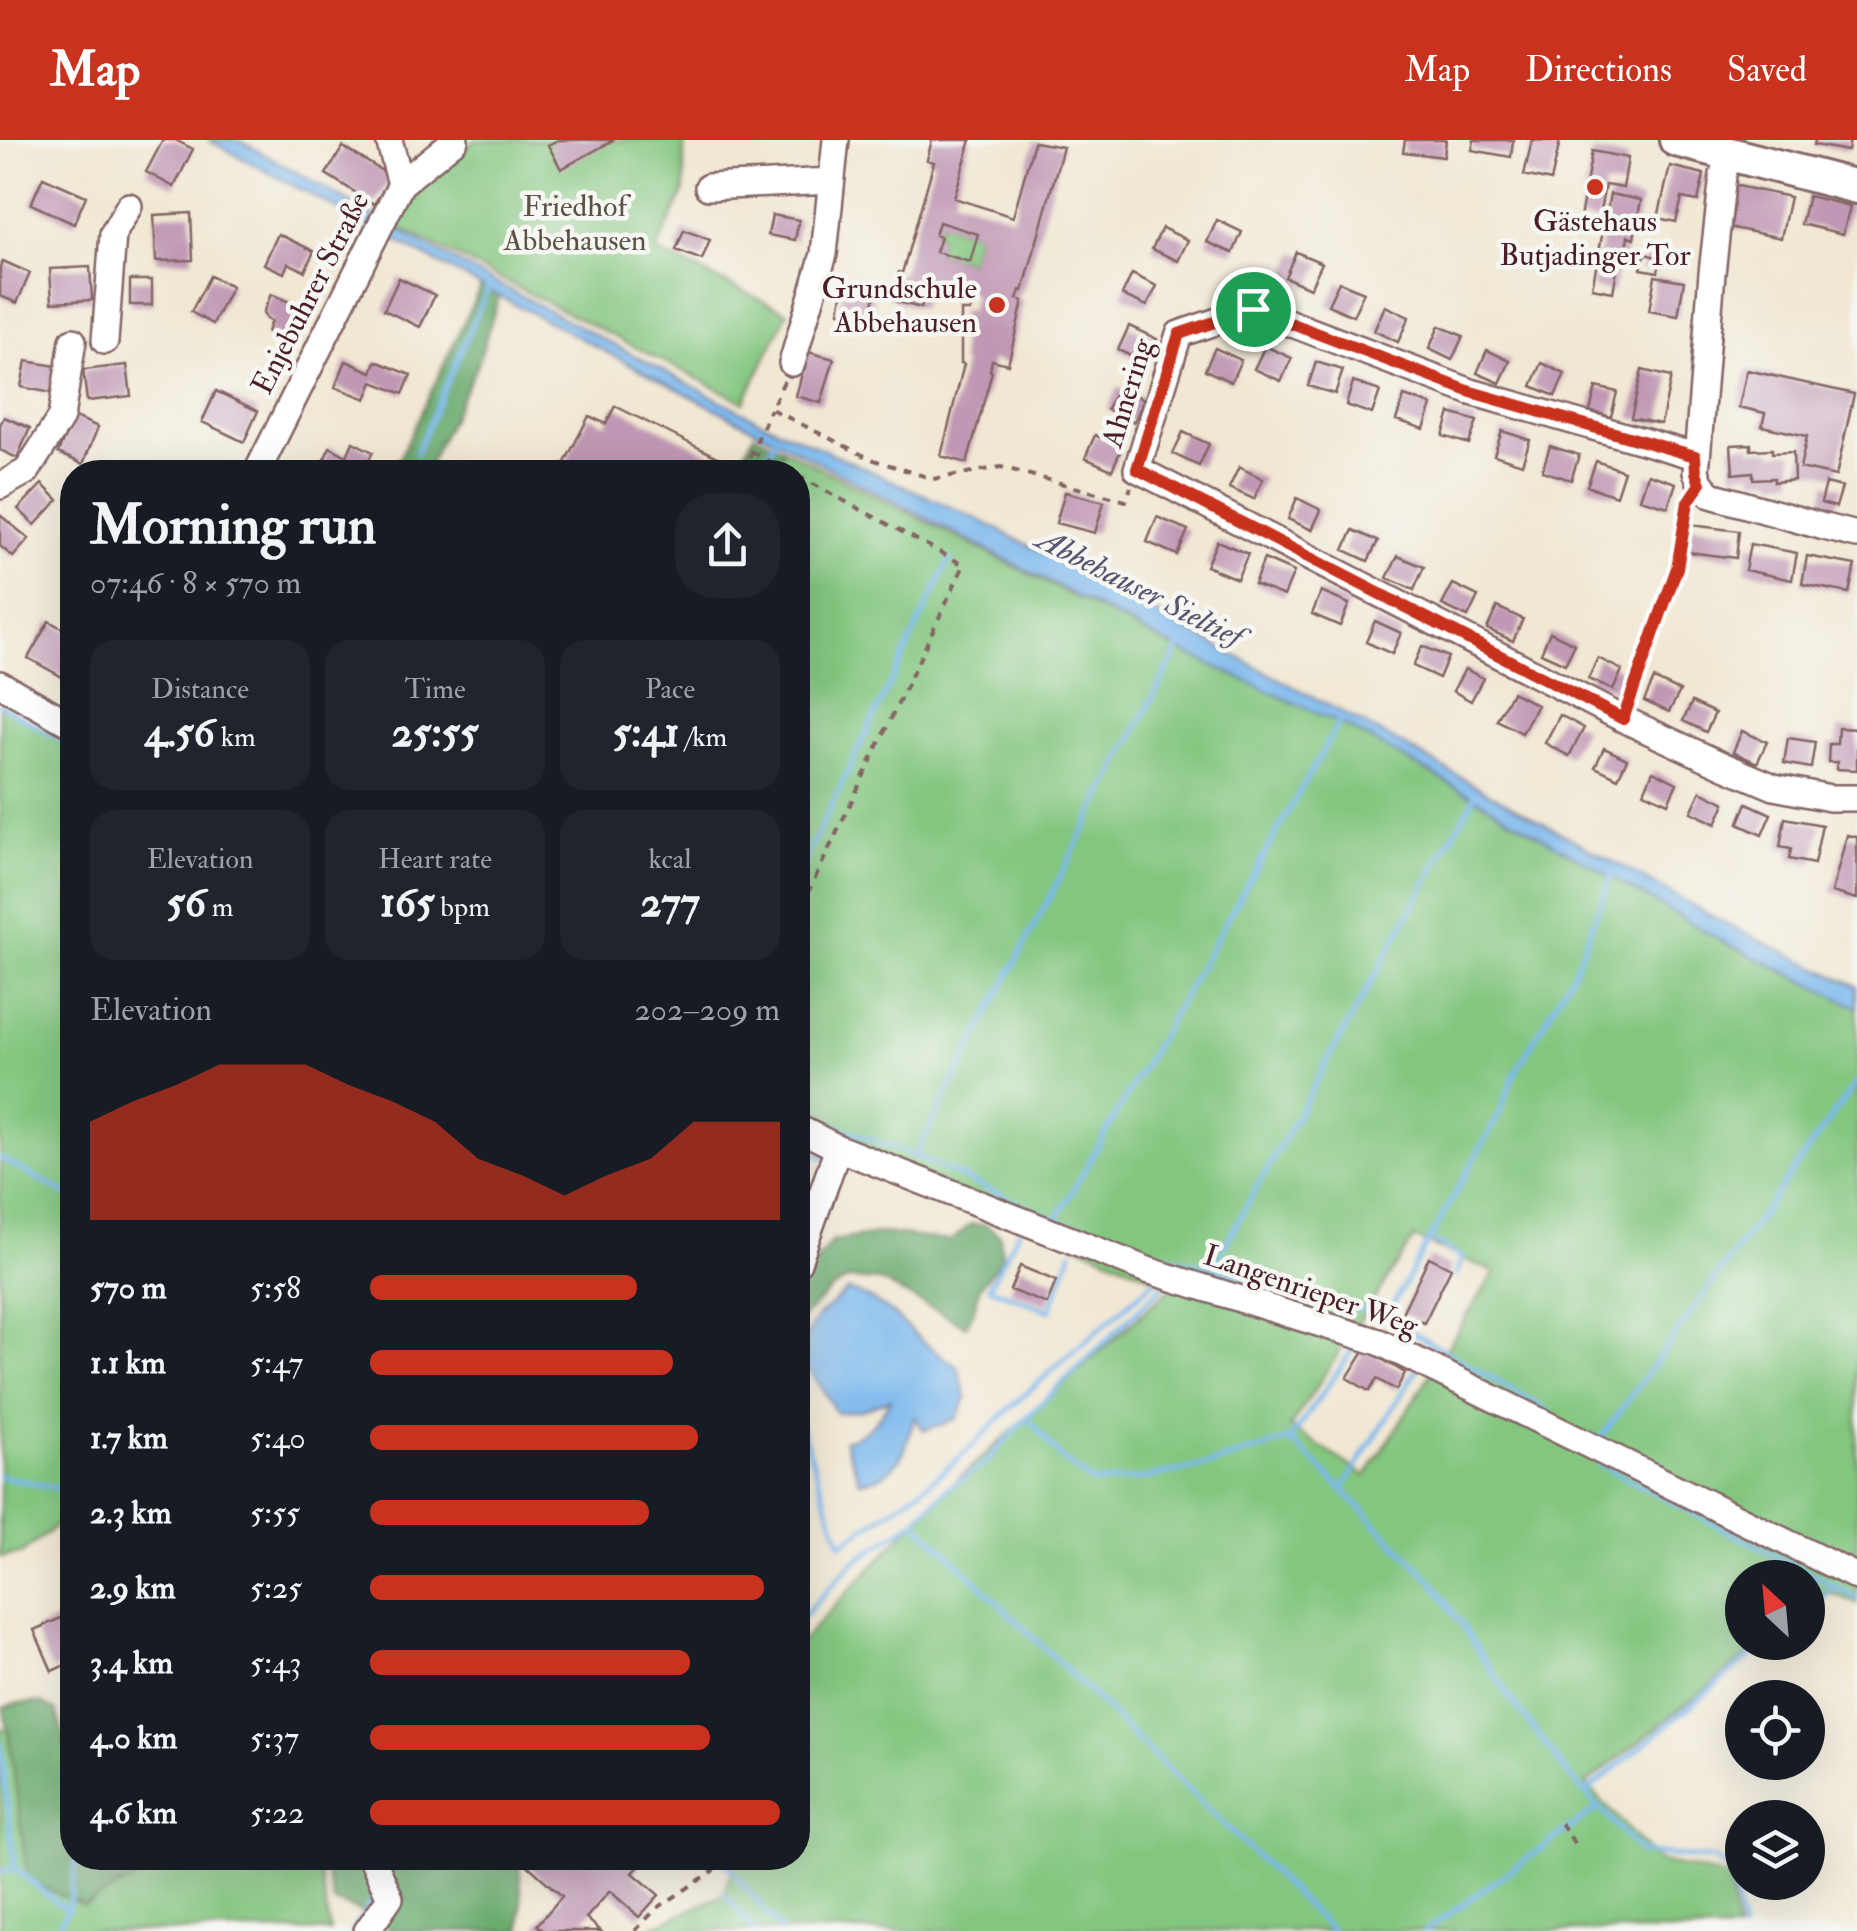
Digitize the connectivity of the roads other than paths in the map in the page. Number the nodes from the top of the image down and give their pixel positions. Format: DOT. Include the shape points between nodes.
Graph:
graph roads {
  1 [pos="388,140"];
  2 [pos="455,140"];
  3 [pos="836,140"];
  4 [pos="1676,140"];
  5 [pos="1729,152"];
  6 [pos="831,182"];
  7 [pos="401,184"];
  8 [pos="708,187"];
  9 [pos="1857,187"];
  10 [pos="129,206"];
  11 [pos="73,341"];
  12 [pos="105,341"];
  13 [pos="792,363"];
  14 [pos="1695,456"];
  15 [pos="263,460"];
  16 [pos="0,486"];
  17 [pos="1857,534"];
  18 [pos="0,684"];
  19 [pos="60,718"];
  20 [pos="1857,798"];
  21 [pos="810,1134"];
  22 [pos="838,1148"];
  23 [pos="810,1228"];
  24 [pos="1857,1576"];
  25 [pos="377,1870"];
  26 [pos="367,1931"];
  1 -- 7 [label="street, Enjebuhrer Straße"];
  2 -- 7 [label="street"];
  3 -- 6 [label="street"];
  4 -- 5 [label="main road"];
  5 -- 9 [label="main road"];
  5 -- 14 [label="street"];
  6 -- 8 [label="street"];
  6 -- 13 [label="street" via="824,254"];
  7 -- 15 [label="street, Enjebuhrer Straße"];
  10 -- 12 [label="street" via="113,234"];
  11 -- 16 [label="street" via="61,417 26,471"];
  14 -- 17 [label="street" via="1700,484 1711,495"];
  14 -- 20 [label="street, Ahnering" via="1471,392 1253,309 1179,334 1137,469 1623,719 1774,787"];
  18 -- 19 [label="street"];
  21 -- 22 [label="street"];
  22 -- 23 [label="street"];
  22 -- 24 [label="street, Langenrieper Weg" via="1147,1270 1380,1342"];
  25 -- 26 [label="street" via="390,1898"];
}
